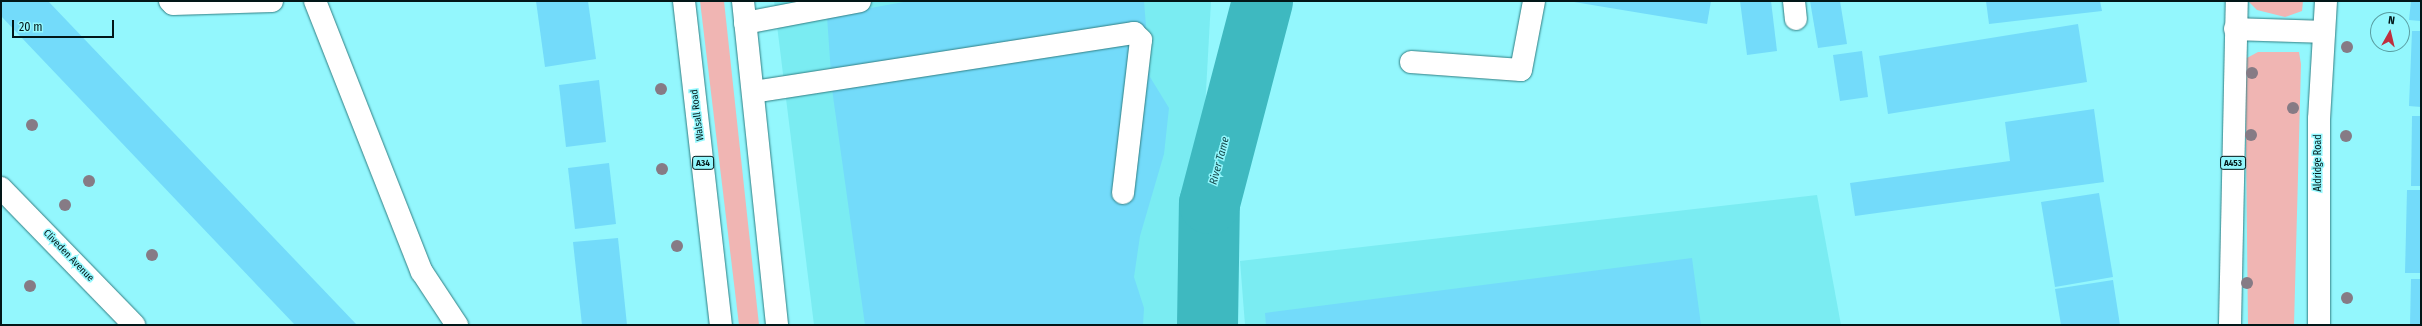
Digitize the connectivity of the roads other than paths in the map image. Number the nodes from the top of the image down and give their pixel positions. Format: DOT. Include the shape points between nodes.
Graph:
graph roads {
  1 [pos="170,1"];
  2 [pos="272,1"];
  3 [pos="315,1"];
  4 [pos="684,1"];
  5 [pos="743,1"];
  6 [pos="860,1"];
  7 [pos="1534,1"];
  8 [pos="2237,1"];
  9 [pos="2326,1"];
  10 [pos="745,24"];
  11 [pos="2235,29"];
  12 [pos="2324,32"];
  13 [pos="1411,62"];
  14 [pos="753,92"];
  15 [pos="1,188"];
  16 [pos="1123,193"];
  17 [pos="134,325"];
  18 [pos="457,325"];
  19 [pos="720,325"];
  20 [pos="777,325"];
  21 [pos="2230,325"];
  22 [pos="2319,325"];
  1 -- 2 [label="main road" via="173,4"];
  3 -- 18 [label="main road" via="422,272"];
  4 -- 19 [label="main road, Walsall Road / A34"];
  5 -- 10 [label="main road"];
  6 -- 10 [label="main road"];
  7 -- 13 [label="main road" via="1521,70"];
  8 -- 11 [label="main road, A453"];
  9 -- 12 [label="main road, Aldridge Road"];
  10 -- 14 [label="main road"];
  11 -- 12 [label="main road"];
  11 -- 21 [label="main road, A453"];
  12 -- 22 [label="main road, Aldridge Road" via="2319,119"];
  14 -- 16 [label="main road" via="1134,32 1141,40"];
  14 -- 20 [label="main road"];
  15 -- 17 [label="main road, Cliveden Avenue"];
}
